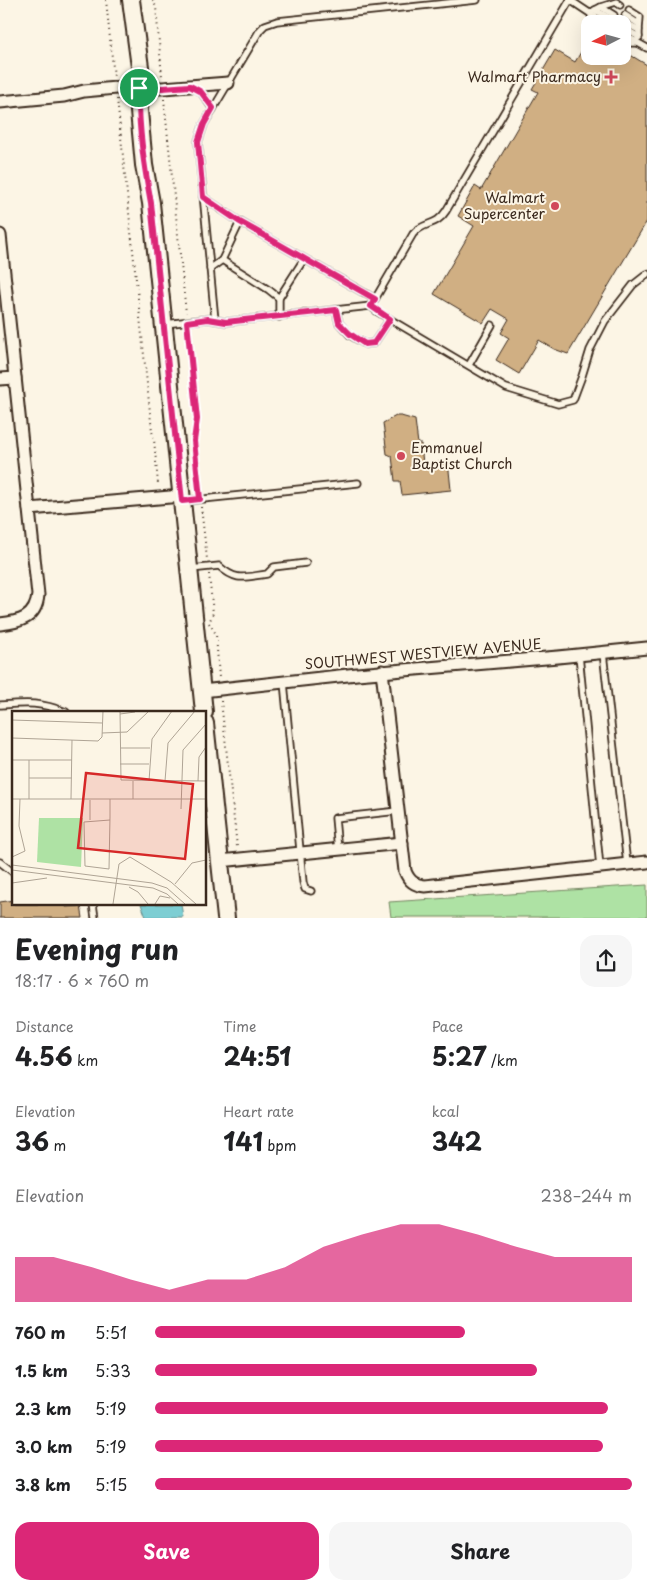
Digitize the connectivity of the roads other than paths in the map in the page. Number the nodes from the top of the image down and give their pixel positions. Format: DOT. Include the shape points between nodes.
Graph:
graph roads {
  1 [pos="134,0"];
  2 [pos="477,0"];
  3 [pos="570,0"];
  4 [pos="596,10"];
  5 [pos="594,15"];
  6 [pos="614,15"];
  7 [pos="631,18"];
  8 [pos="631,25"];
  9 [pos="631,34"];
  10 [pos="638,34"];
  11 [pos="631,39"];
  12 [pos="647,48"];
  13 [pos="228,83"];
  14 [pos="190,86"];
  15 [pos="139,88"];
  16 [pos="0,102"];
  17 [pos="213,108"];
  18 [pos="203,197"];
  19 [pos="240,222"];
  20 [pos="0,235"];
  21 [pos="0,242"];
  22 [pos="304,259"];
  23 [pos="222,260"];
  24 [pos="210,270"];
  25 [pos="647,274"];
  26 [pos="278,298"];
  27 [pos="375,299"];
  28 [pos="371,306"];
  29 [pos="336,310"];
  30 [pos="279,316"];
  31 [pos="390,319"];
  32 [pos="215,320"];
  33 [pos="163,325"];
  34 [pos="492,325"];
  35 [pos="469,365"];
  36 [pos="15,378"];
  37 [pos="0,379"];
  38 [pos="358,483"];
  39 [pos="182,498"];
  40 [pos="29,509"];
  41 [pos="306,564"];
  42 [pos="189,569"];
  43 [pos="0,624"];
  44 [pos="647,648"];
  45 [pos="603,653"];
  46 [pos="579,655"];
  47 [pos="382,671"];
  48 [pos="284,682"];
  49 [pos="202,691"];
  50 [pos="0,705"];
  51 [pos="63,711"];
  52 [pos="204,711"];
  53 [pos="206,738"];
  54 [pos="207,752"];
  55 [pos="398,811"];
  56 [pos="402,844"];
  57 [pos="338,850"];
  58 [pos="300,853"];
  59 [pos="220,861"];
  60 [pos="0,862"];
  61 [pos="647,862"];
  62 [pos="627,864"];
  63 [pos="600,867"];
  64 [pos="12,871"];
  65 [pos="311,890"];
  66 [pos="93,905"];
  67 [pos="95,918"];
  68 [pos="226,918"];
  1 -- 15 [label="main road"];
  2 -- 13 [label="lane" via="272,22 260,30"];
  3 -- 4 [label="lane"];
  3 -- 27 [label="lane" via="446,212 438,222 422,226 413,234"];
  4 -- 5 [label="lane"];
  4 -- 6 [label="lane"];
  4 -- 6 [label="lane"];
  4 -- 6 [label="lane" via="609,5"];
  7 -- 10 [label="lane" via="640,17"];
  8 -- 10 [label="lane"];
  9 -- 10 [label="lane"];
  10 -- 11 [label="lane"];
  10 -- 12 [label="lane"];
  13 -- 14 [label="street"];
  13 -- 17 [label="lane"];
  14 -- 15 [label="street"];
  14 -- 17 [label="lane" via="201,92"];
  15 -- 16 [label="street" via="84,91"];
  15 -- 33 [label="main road" via="144,165"];
  17 -- 18 [label="lane" via="198,142"];
  18 -- 19 [label="lane"];
  18 -- 24 [label="lane"];
  19 -- 22 [label="lane"];
  19 -- 23 [label="lane"];
  20 -- 21 [label="street"];
  21 -- 36 [label="street"];
  22 -- 26 [label="lane"];
  22 -- 27 [label="lane"];
  23 -- 24 [label="lane"];
  23 -- 26 [label="lane"];
  24 -- 32 [label="lane"];
  25 -- 35 [label="lane" via="633,285 605,321 590,350 573,400 558,404 506,388"];
  26 -- 30 [label="lane"];
  27 -- 28 [label="lane"];
  28 -- 29 [label="lane"];
  28 -- 31 [label="lane"];
  29 -- 30 [label="lane"];
  29 -- 31 [label="lane" via="339,323 365,344 374,343"];
  30 -- 32 [label="lane" via="226,322"];
  31 -- 35 [label="lane"];
  32 -- 33 [label="lane"];
  33 -- 39 [label="main road"];
  34 -- 35 [label="lane"];
  36 -- 37 [label="street"];
  36 -- 40 [label="street"];
  38 -- 39 [label="lane" via="200,499"];
  39 -- 40 [label="street"];
  39 -- 42 [label="main road"];
  40 -- 43 [label="street" via="38,595 26,618"];
  41 -- 42 [label="lane" via="274,566 266,574 235,578 220,566"];
  42 -- 49 [label="main road"];
  44 -- 45 [label="street, SOUTHWEST WESTVIEW AVENUE"];
  45 -- 46 [label="street, SOUTHWEST WESTVIEW AVENUE"];
  45 -- 62 [label="lane"];
  46 -- 47 [label="street, SOUTHWEST WESTVIEW AVENUE"];
  46 -- 63 [label="lane"];
  47 -- 48 [label="street, SOUTHWEST WESTVIEW AVENUE"];
  47 -- 55 [label="street"];
  48 -- 49 [label="street, SOUTHWEST WESTVIEW AVENUE"];
  48 -- 58 [label="lane"];
  49 -- 52 [label="main road"];
  50 -- 51 [label="lane" via="29,702"];
  53 -- 54 [label="main road"];
  54 -- 59 [label="main road" via="214,835"];
  55 -- 56 [label="street"];
  55 -- 57 [label="lane" via="335,818"];
  56 -- 57 [label="street"];
  56 -- 63 [label="street" via="407,878 424,886"];
  57 -- 58 [label="street"];
  58 -- 59 [label="street"];
  58 -- 65 [label="lane" via="303,882 306,889"];
  59 -- 68 [label="main road"];
  60 -- 64 [label="lane"];
  61 -- 62 [label="street"];
  62 -- 63 [label="street"];
  66 -- 67 [label="lane"];
}
